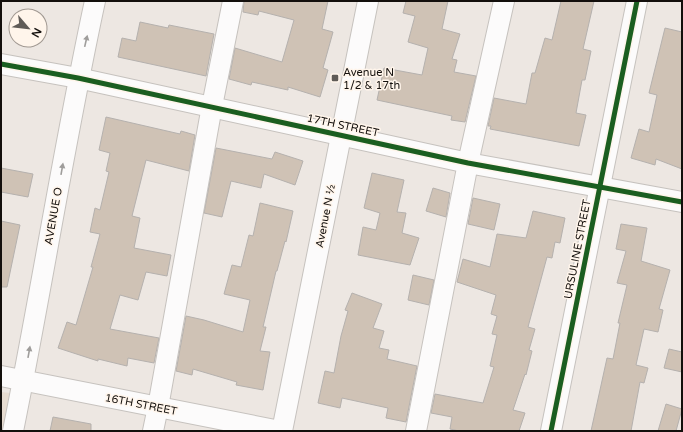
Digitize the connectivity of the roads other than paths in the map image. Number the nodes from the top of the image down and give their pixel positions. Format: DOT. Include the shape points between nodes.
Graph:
graph roads {
  1 [pos="95,1"];
  2 [pos="233,1"];
  3 [pos="368,1"];
  4 [pos="504,1"];
  5 [pos="637,1"];
  6 [pos="1,64"];
  7 [pos="78,78"];
  8 [pos="212,106"];
  9 [pos="341,135"];
  10 [pos="468,162"];
  11 [pos="600,187"];
  12 [pos="682,202"];
  13 [pos="1,376"];
  14 [pos="23,380"];
  15 [pos="158,407"];
  16 [pos="13,431"];
  17 [pos="153,431"];
  18 [pos="281,431"];
  19 [pos="416,431"];
  20 [pos="551,431"];
  7 -- 1 [label="street, AVENUE O, one-way"];
  2 -- 8 [label="street"];
  3 -- 9 [label="street, Avenue N ½"];
  4 -- 10 [label="street"];
  5 -- 11 [label="street, URSULINE STREET"];
  6 -- 7 [label="street, 17TH STREET"];
  7 -- 8 [label="street, 17TH STREET"];
  14 -- 7 [label="street, AVENUE O, one-way"];
  8 -- 9 [label="street, 17TH STREET"];
  8 -- 15 [label="street"];
  9 -- 10 [label="street, 17TH STREET"];
  9 -- 18 [label="street, Avenue N ½"];
  10 -- 11 [label="street, 17TH STREET"];
  10 -- 19 [label="street"];
  11 -- 12 [label="street, 17TH STREET"];
  11 -- 20 [label="street, URSULINE STREET"];
  13 -- 14 [label="street, 16TH STREET"];
  14 -- 15 [label="street, 16TH STREET"];
  14 -- 16 [label="street, AVENUE O"];
  15 -- 17 [label="street"];
  15 -- 18 [label="street, 16TH STREET"];
}
